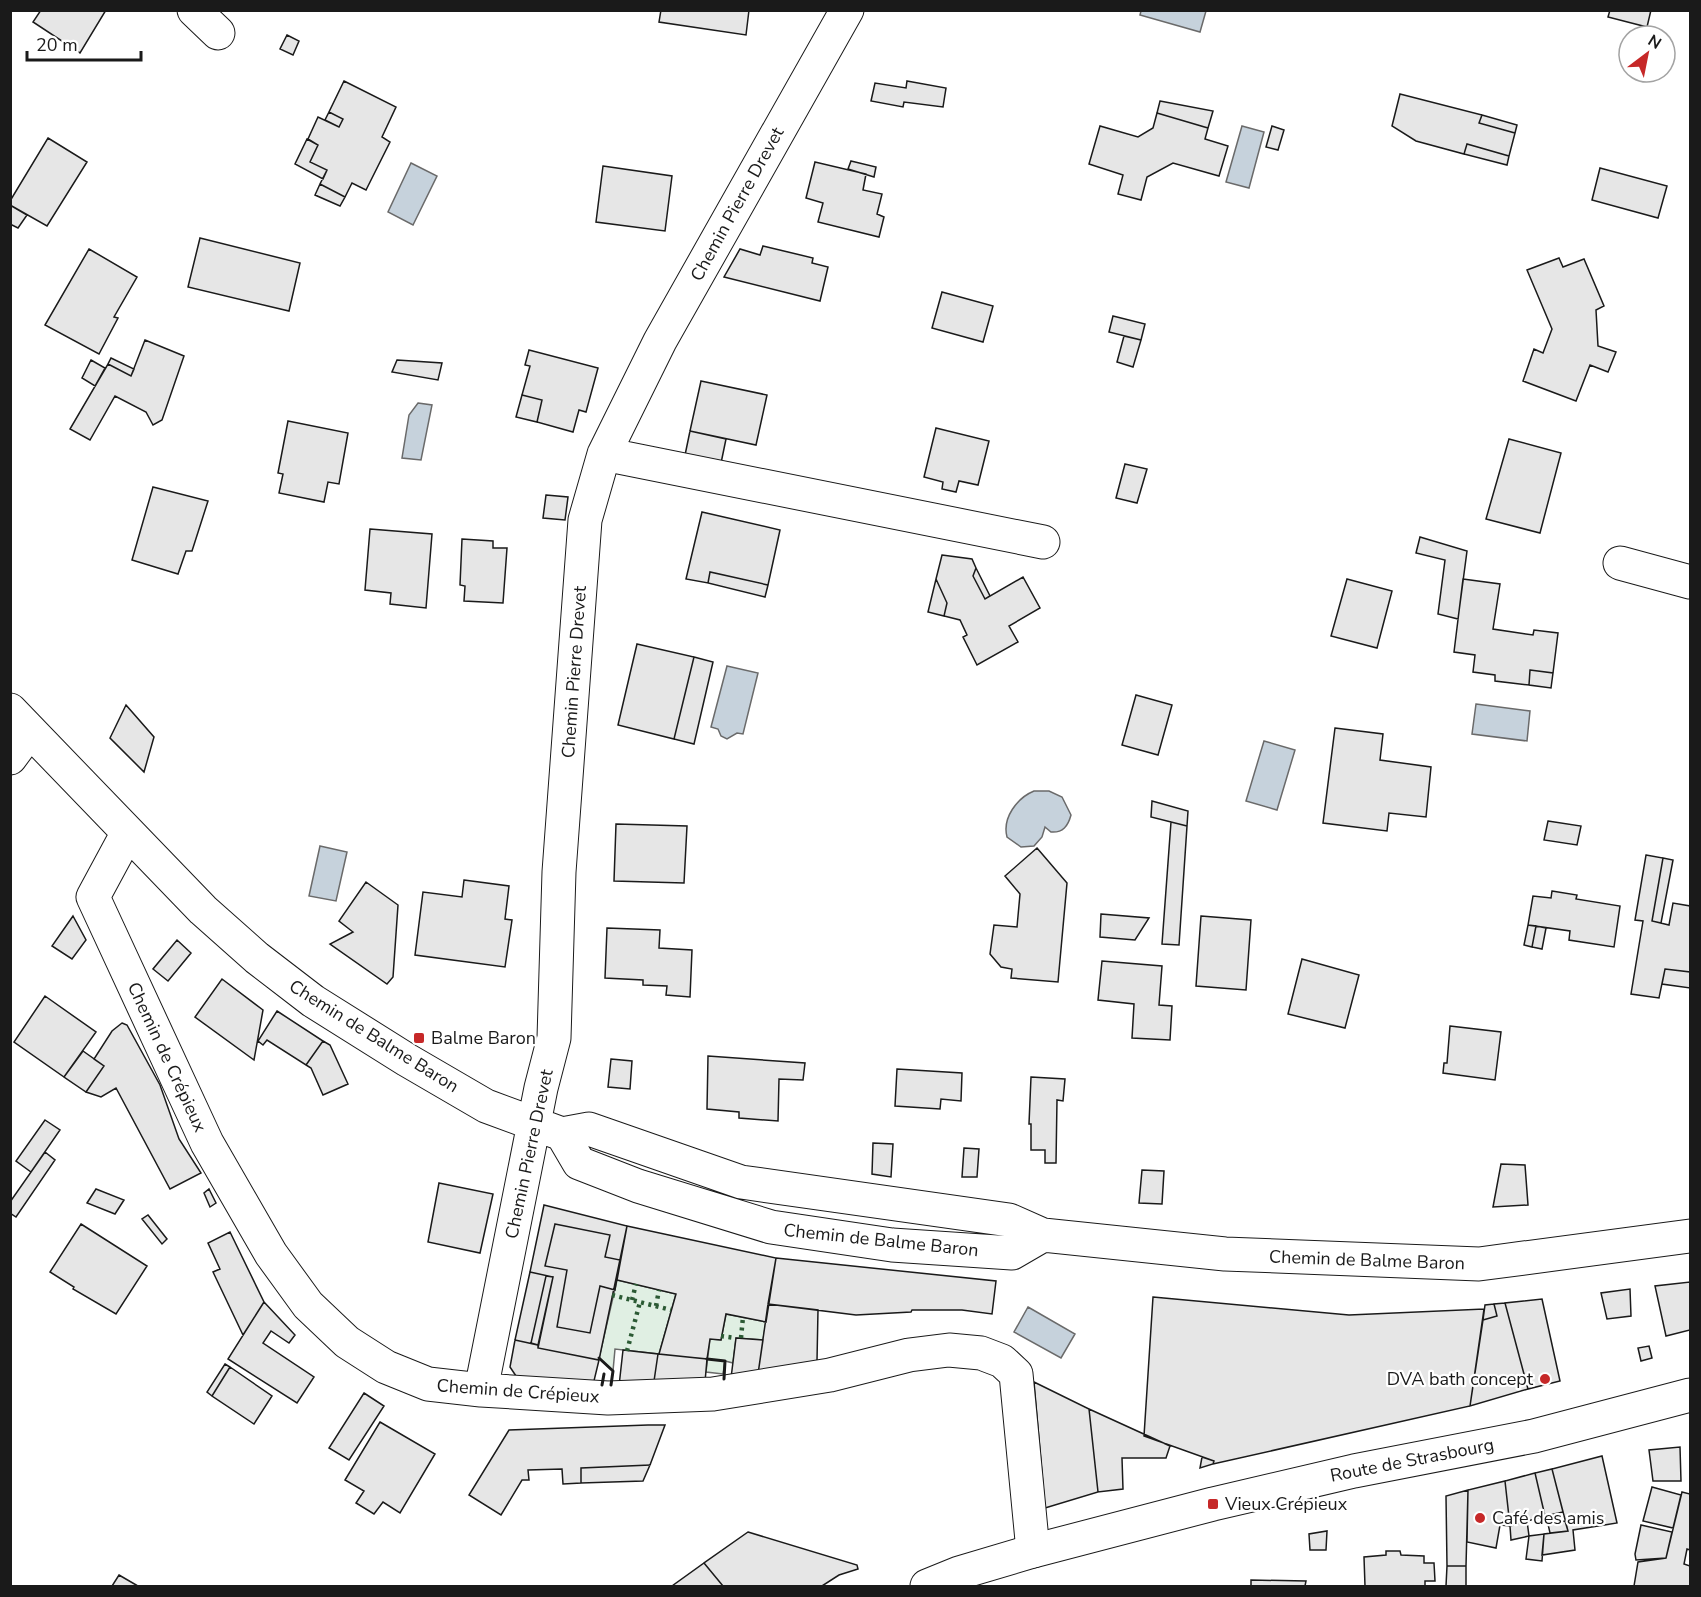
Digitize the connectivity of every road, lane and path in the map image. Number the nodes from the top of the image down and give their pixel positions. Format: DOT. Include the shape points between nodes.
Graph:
graph roads {
  1 [pos="194,10"];
  2 [pos="847,10"];
  3 [pos="218,33"];
  4 [pos="604,454"];
  5 [pos="1043,542"];
  6 [pos="1620,563"];
  7 [pos="1690,582"];
  8 [pos="20,720"];
  9 [pos="10,758"];
  10 [pos="127,834"];
  11 [pos="549,1128"];
  12 [pos="1690,1236"];
  13 [pos="481,1390"];
  14 [pos="1690,1395"];
  15 [pos="1033,1551"];
  16 [pos="927,1587"];
  1 -- 3 [label="street"];
  2 -- 4 [label="street, Chemin Pierre Drevet" via="660,341"];
  4 -- 5 [label="street"];
  4 -- 11 [label="street, Chemin Pierre Drevet" via="584,527 559,872"];
  6 -- 7 [label="street"];
  8 -- 9 [label="street"];
  8 -- 10 [label="street"];
  10 -- 11 [label="street, Chemin de Balme Baron" via="203,910 313,1001 486,1106"];
  10 -- 13 [label="street, Chemin de Crépieux" via="93,897 207,1143 271,1254 308,1305 347,1342 386,1367 428,1384"];
  11 -- 12 [label="street, Chemin de Balme Baron" via="588,1129 741,1182 1010,1220 1043,1235 1226,1254 1479,1264"];
  11 -- 13 [label="street, Chemin Pierre Drevet"];
  13 -- 15 [label="street, Chemin de Crépieux" via="608,1398 713,1394 830,1375 909,1355 949,1350 981,1353 1002,1361 1016,1374"];
  14 -- 15 [label="street, Route de Strasbourg" via="1534,1436 1310,1481"];
  15 -- 16 [label="street, Route de Strasbourg"];
}
